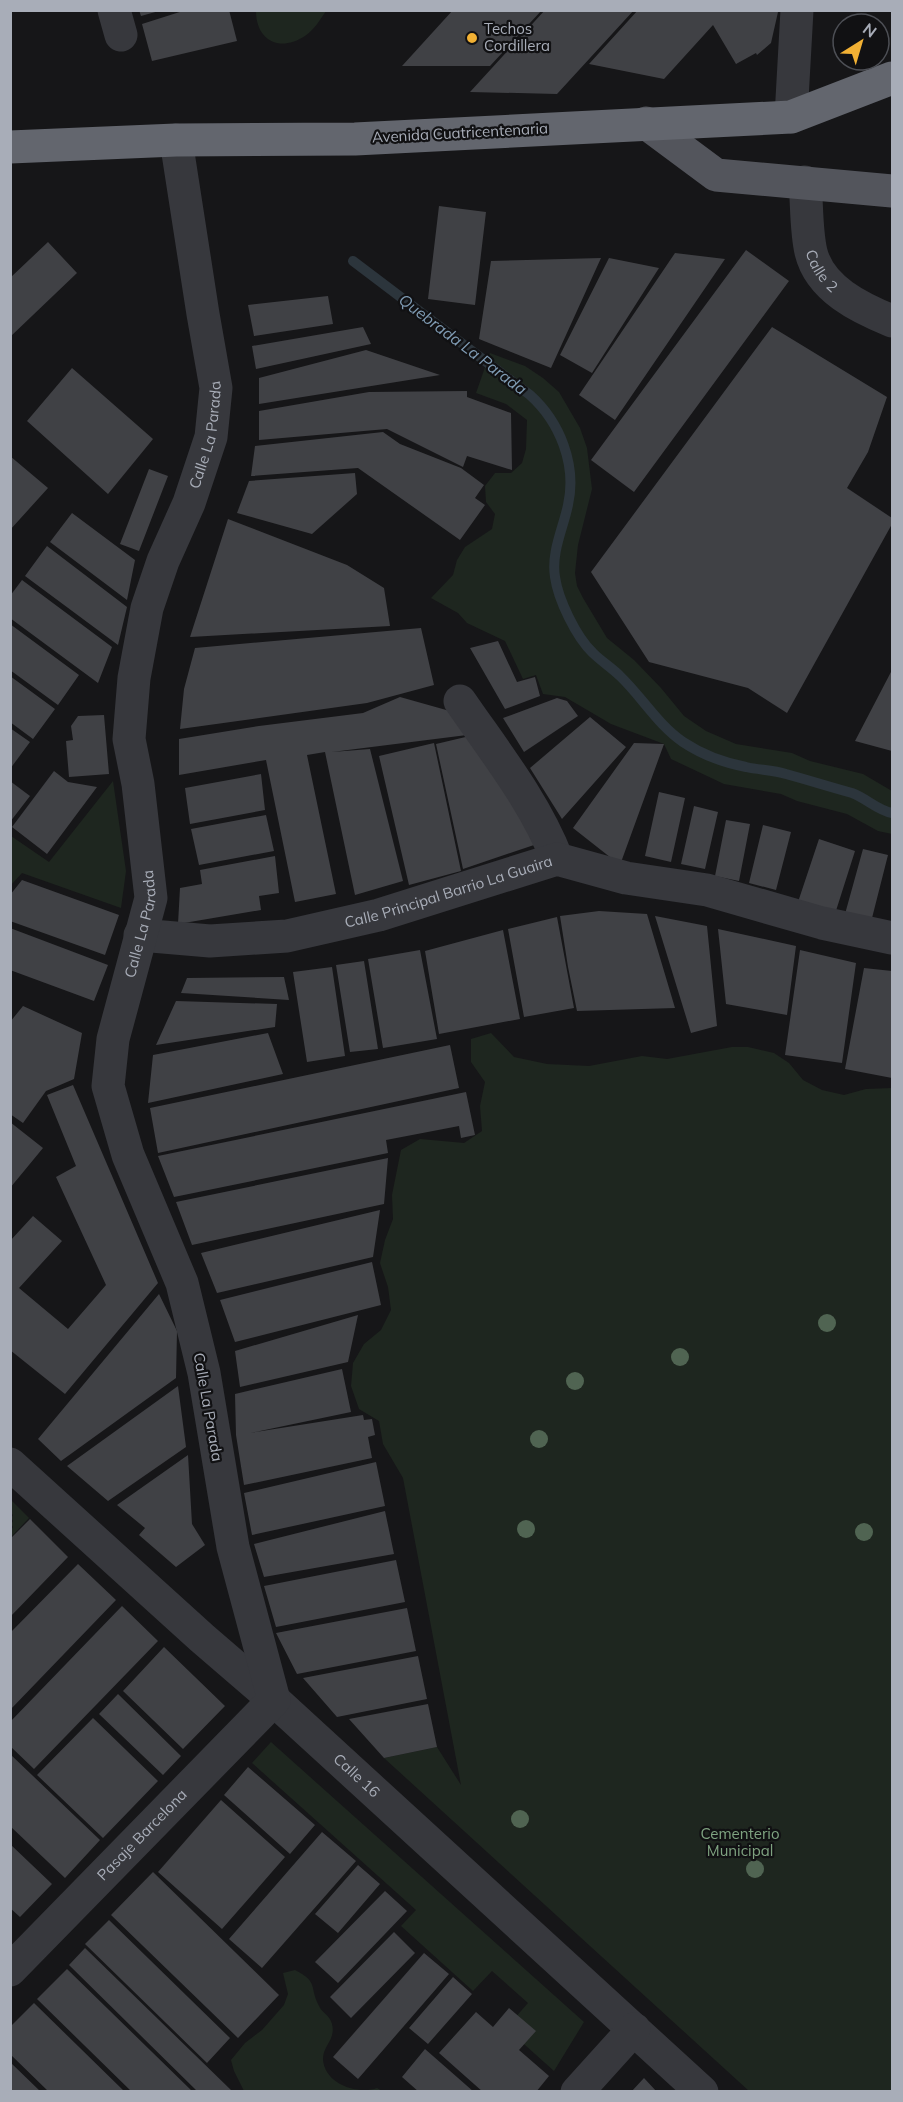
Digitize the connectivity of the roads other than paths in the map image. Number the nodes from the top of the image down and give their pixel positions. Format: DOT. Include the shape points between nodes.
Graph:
graph roads {
  1 [pos="797,10"];
  2 [pos="892,78"];
  3 [pos="791,117"];
  4 [pos="646,123"];
  5 [pos="176,140"];
  6 [pos="10,147"];
  7 [pos="805,182"];
  8 [pos="892,191"];
  9 [pos="892,321"];
  10 [pos="460,701"];
  11 [pos="557,859"];
  12 [pos="140,935"];
  13 [pos="892,938"];
  14 [pos="10,1464"];
  15 [pos="274,1700"];
  16 [pos="10,1970"];
  17 [pos="634,2030"];
  18 [pos="577,2091"];
  19 [pos="702,2091"];
  1 -- 3 [label="street"];
  2 -- 3 [label="highway, Avenida Cuatricentenaria"];
  3 -- 4 [label="highway, Avenida Cuatricentenaria"];
  4 -- 5 [label="highway, Avenida Cuatricentenaria" via="356,139"];
  4 -- 7 [label="main road" via="716,176"];
  5 -- 6 [label="highway, Avenida Cuatricentenaria"];
  5 -- 12 [label="street, Calle La Parada" via="216,388 212,437 189,503 162,561 147,608 134,678 129,739 151,898"];
  7 -- 8 [label="main road"];
  7 -- 9 [label="street, Calle 2" via="811,253 827,283 865,310"];
  10 -- 11 [label="street" via="517,784"];
  11 -- 12 [label="street, Calle Principal Barrio La Guaira" via="379,915 287,936 210,941"];
  11 -- 13 [label="street, Calle Principal Barrio La Guaira" via="626,878 707,890 822,923"];
  12 -- 15 [label="street, Calle La Parada" via="113,1039 108,1086 128,1155 182,1283 204,1373 233,1546"];
  14 -- 15 [label="street, Calle 16"];
  15 -- 16 [label="street, Pasaje Barcelona"];
  15 -- 17 [label="street, Calle 16"];
  17 -- 18 [label="street"];
  17 -- 19 [label="street, Calle 16"];
}
